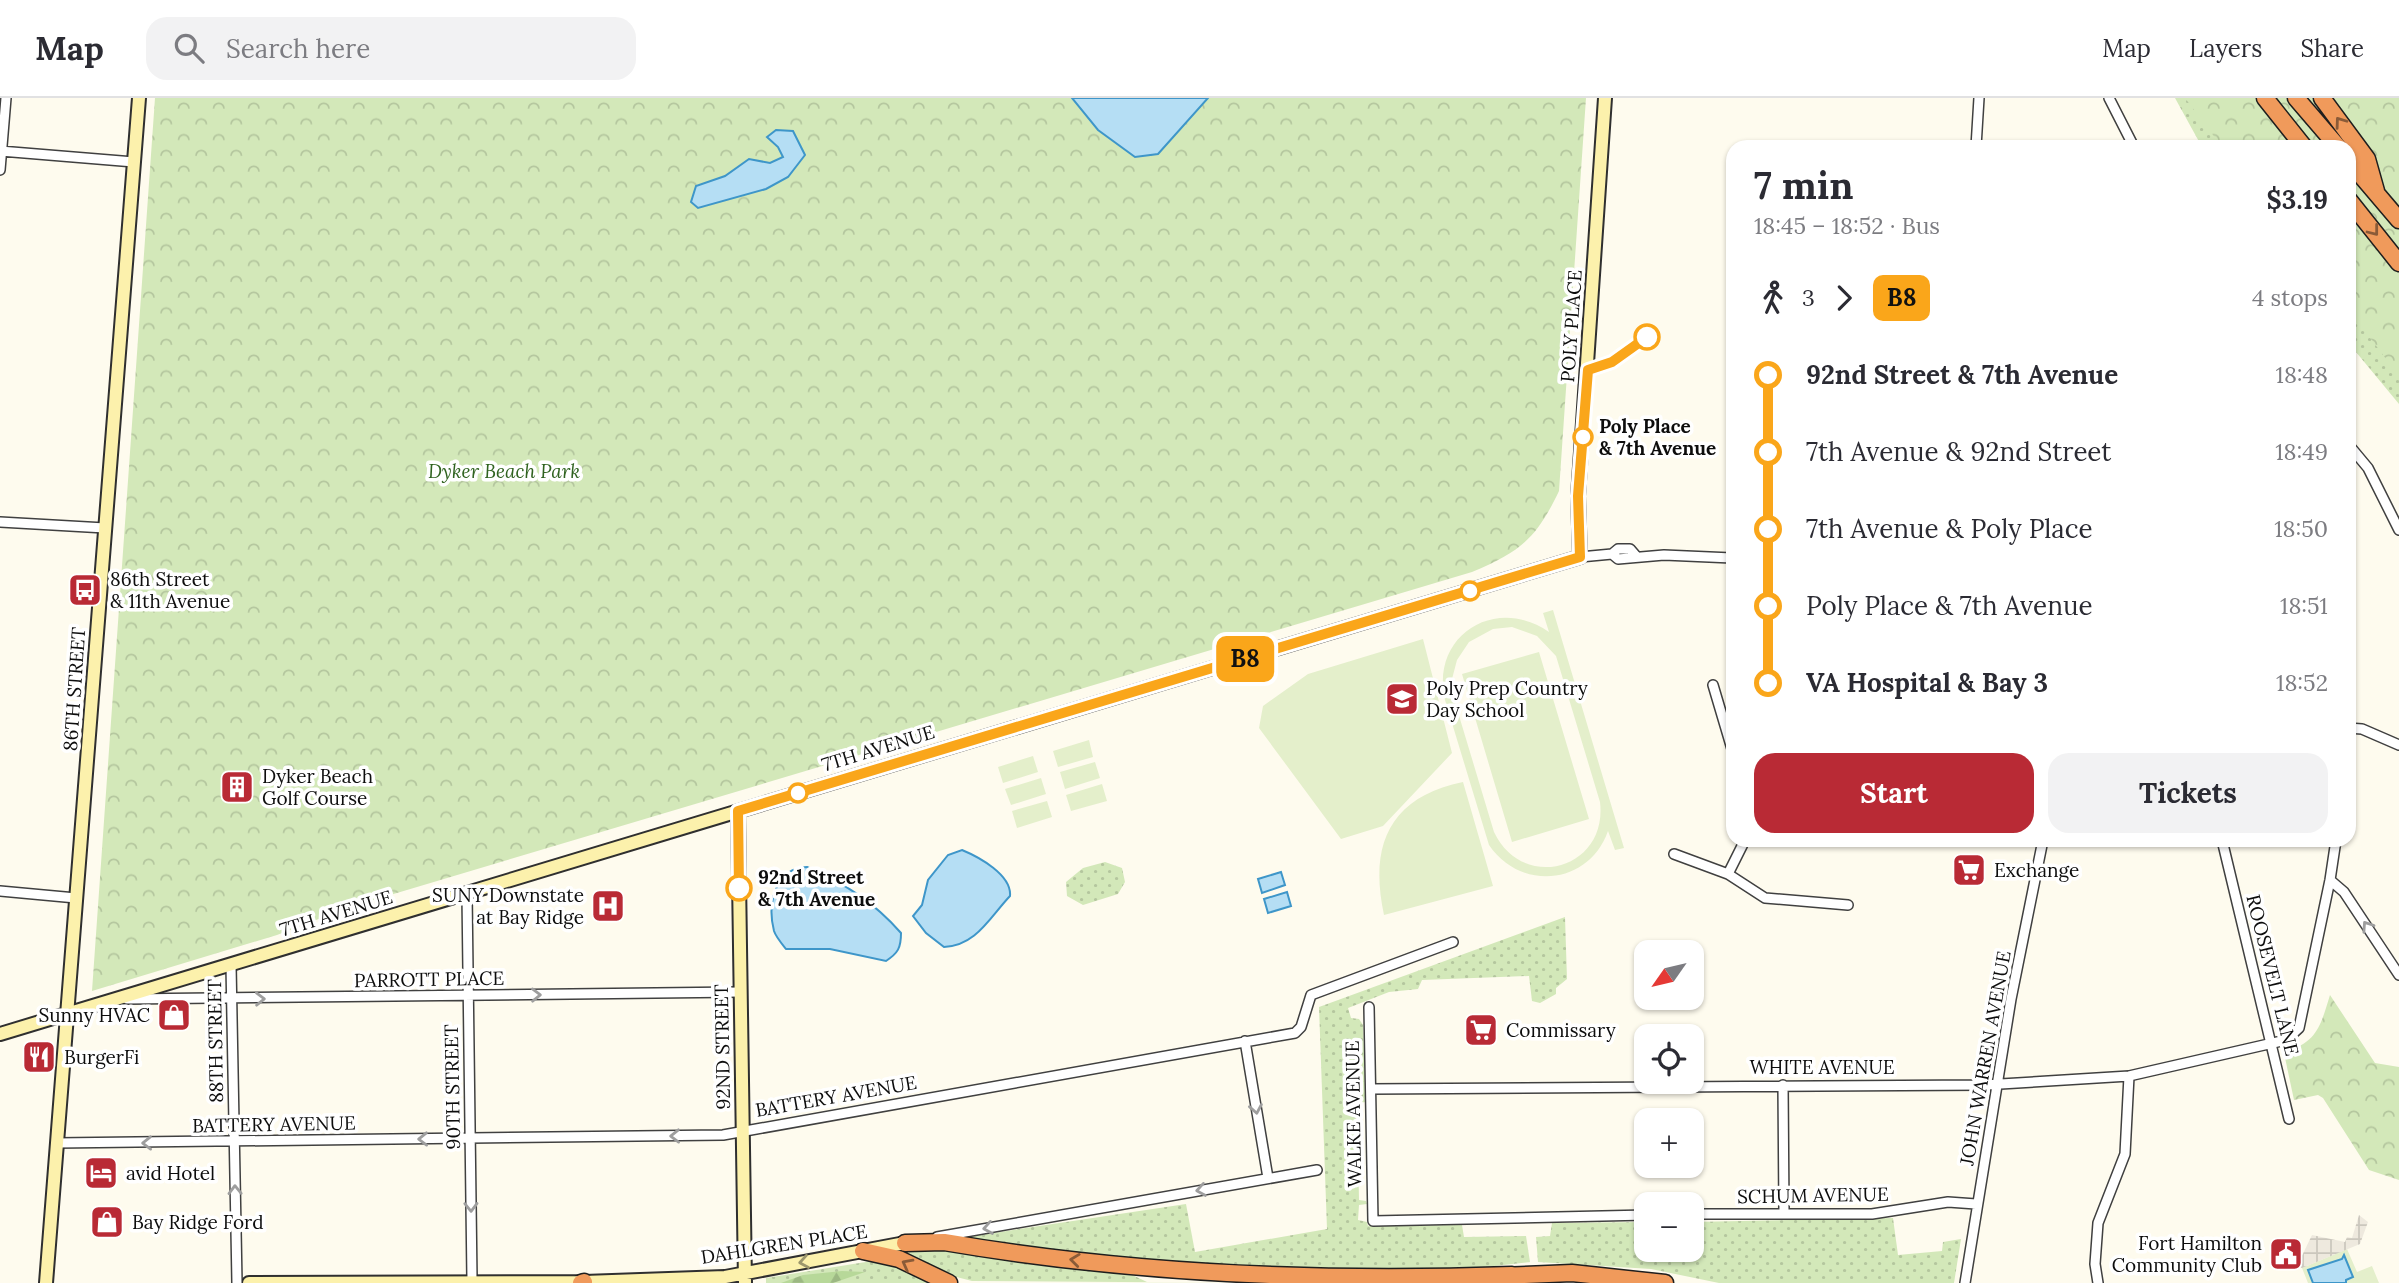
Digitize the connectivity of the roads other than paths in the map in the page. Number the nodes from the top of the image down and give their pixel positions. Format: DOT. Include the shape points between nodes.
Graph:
graph roads {
  1 [pos="6,98"];
  2 [pos="139,98"];
  3 [pos="1605,98"];
  4 [pos="1979,98"];
  5 [pos="2109,98"];
  6 [pos="2264,98"];
  7 [pos="2296,98"];
  8 [pos="2322,98"];
  9 [pos="1976,140"];
  10 [pos="2130,140"];
  11 [pos="2298,140"];
  12 [pos="2332,140"];
  13 [pos="2353,140"];
  14 [pos="2356,144"];
  15 [pos="1,151"];
  16 [pos="134,162"];
  17 [pos="2356,168"];
  18 [pos="0,170"];
  19 [pos="2376,191"];
  20 [pos="2356,209"];
  21 [pos="2399,220"];
  22 [pos="2399,263"];
  23 [pos="2356,454"];
  24 [pos="0,522"];
  25 [pos="105,528"];
  26 [pos="2399,530"];
  27 [pos="1580,557"];
  28 [pos="1726,558"];
  29 [pos="1713,685"];
  30 [pos="1726,729"];
  31 [pos="2356,729"];
  32 [pos="2399,745"];
  33 [pos="738,811"];
  34 [pos="1742,847"];
  35 [pos="2042,847"];
  36 [pos="2224,847"];
  37 [pos="2335,847"];
  38 [pos="1674,854"];
  39 [pos="1728,874"];
  40 [pos="2330,880"];
  41 [pos="0,891"];
  42 [pos="467,894"];
  43 [pos="76,898"];
  44 [pos="1848,905"];
  45 [pos="1453,942"];
  46 [pos="231,965"];
  47 [pos="2399,975"];
  48 [pos="740,992"];
  49 [pos="468,996"];
  50 [pos="118,999"];
  51 [pos="232,1000"];
  52 [pos="1369,1007"];
  53 [pos="68,1013"];
  54 [pos="0,1034"];
  55 [pos="1245,1041"];
  56 [pos="2270,1044"];
  57 [pos="2129,1076"];
  58 [pos="1997,1082"];
  59 [pos="1783,1085"];
  60 [pos="1371,1089"];
  61 [pos="2289,1119"];
  62 [pos="743,1130"];
  63 [pos="470,1139"];
  64 [pos="235,1142"];
  65 [pos="57,1143"];
  66 [pos="1317,1170"];
  67 [pos="1268,1178"];
  68 [pos="1976,1204"];
  69 [pos="1784,1213"];
  70 [pos="1704,1214"];
  71 [pos="1634,1215"];
  72 [pos="905,1242"];
  73 [pos="863,1251"];
  74 [pos="1511,1275"];
  75 [pos="745,1278"];
  76 [pos="472,1280"];
  77 [pos="583,1282"];
  78 [pos="46,1283"];
  79 [pos="237,1283"];
  80 [pos="249,1283"];
  81 [pos="950,1283"];
  82 [pos="1461,1283"];
  83 [pos="1665,1283"];
  84 [pos="1965,1283"];
  85 [pos="2098,1283"];
  1 -- 15 [label="street"];
  2 -- 16 [label="main road, 86TH STREET"];
  3 -- 27 [label="main road, POLY PLACE" via="1578,496"];
  4 -- 9 [label="street"];
  5 -- 10 [label="street"];
  6 -- 11 [label="highway"];
  7 -- 12 [label="highway"];
  13 -- 8 [label="highway, one-way"];
  19 -- 14 [label="highway, one-way" via="2367,159"];
  15 -- 16 [label="street"];
  15 -- 18 [label="street"];
  16 -- 25 [label="main road, 86TH STREET"];
  17 -- 19 [label="highway"];
  19 -- 21 [label="highway"];
  20 -- 22 [label="highway, one-way"];
  23 -- 26 [label="street"];
  24 -- 25 [label="street"];
  25 -- 43 [label="main road, 86TH STREET"];
  27 -- 28 [label="street, 7TH AVENUE"];
  27 -- 33 [label="main road, 7TH AVENUE"];
  29 -- 30 [label="street"];
  31 -- 32 [label="street"];
  33 -- 42 [label="main road, 7TH AVENUE"];
  33 -- 48 [label="main road, 92ND STREET"];
  34 -- 39 [label="street"];
  35 -- 58 [label="street, JOHN WARREN AVENUE"];
  36 -- 56 [label="street, ROOSEVELT LANE"];
  37 -- 40 [label="street, WHITE AVENUE"];
  38 -- 39 [label="street"];
  39 -- 44 [label="street" via="1765,898"];
  47 -- 40 [label="street, one-way" via="2344,892"];
  40 -- 56 [label="street, WHITE AVENUE" via="2299,1028 2292,1037"];
  41 -- 43 [label="street"];
  42 -- 46 [label="main road, 7TH AVENUE"];
  42 -- 49 [label="street, 90TH STREET"];
  43 -- 53 [label="main road, 86TH STREET"];
  45 -- 55 [label="street, BATTERY AVENUE" via="1311,995 1296,1033"];
  46 -- 50 [label="main road, 7TH AVENUE"];
  46 -- 51 [label="street, 88TH STREET"];
  49 -- 48 [label="street, PARROTT PLACE, one-way"];
  48 -- 62 [label="main road, 92ND STREET"];
  51 -- 49 [label="street, PARROTT PLACE, one-way"];
  49 -- 63 [label="street, 90TH STREET"];
  50 -- 51 [label="street, PARROTT PLACE"];
  50 -- 53 [label="main road, 7TH AVENUE"];
  51 -- 64 [label="street, 88TH STREET"];
  52 -- 60 [label="street, WALKE AVENUE"];
  53 -- 54 [label="main road, 7TH AVENUE"];
  53 -- 65 [label="main road, 86TH STREET"];
  55 -- 62 [label="street, BATTERY AVENUE"];
  55 -- 67 [label="street, one-way"];
  56 -- 57 [label="street, WHITE AVENUE"];
  56 -- 61 [label="street, ROOSEVELT LANE"];
  57 -- 58 [label="street, WHITE AVENUE"];
  57 -- 85 [label="street" via="2125,1154 2098,1223"];
  58 -- 59 [label="street, WHITE AVENUE"];
  58 -- 68 [label="street, JOHN WARREN AVENUE"];
  59 -- 60 [label="street, WHITE AVENUE"];
  59 -- 69 [label="street"];
  60 -- 71 [label="street, WALKE AVENUE" via="1373,1221"];
  62 -- 63 [label="street, BATTERY AVENUE, one-way" via="723,1135"];
  62 -- 75 [label="main road, 92ND STREET"];
  63 -- 64 [label="street, BATTERY AVENUE, one-way"];
  63 -- 76 [label="street, 90TH STREET, one-way"];
  64 -- 65 [label="street, BATTERY AVENUE, one-way"];
  79 -- 64 [label="street, 88TH STREET, one-way"];
  65 -- 78 [label="main road, 86TH STREET"];
  66 -- 67 [label="street, DAHLGREN PLACE"];
  67 -- 72 [label="street, DAHLGREN PLACE, one-way"];
  68 -- 69 [label="street, SCHUM AVENUE" via="1948,1202 1872,1214"];
  68 -- 84 [label="street, JOHN WARREN AVENUE"];
  69 -- 70 [label="street, SCHUM AVENUE"];
  72 -- 73 [label="main road, DAHLGREN PLACE"];
  74 -- 72 [label="highway, one-way" via="1346,1279 1143,1269 944,1242"];
  73 -- 75 [label="main road, DAHLGREN PLACE, one-way"];
  81 -- 73 [label="highway, one-way" via="899,1259"];
  74 -- 82 [label="highway"];
  74 -- 83 [label="highway" via="1591,1274"];
  75 -- 77 [label="main road, DAHLGREN PLACE"];
  76 -- 77 [label="main road, DAHLGREN PLACE"];
  76 -- 80 [label="main road, DAHLGREN PLACE"];
}
